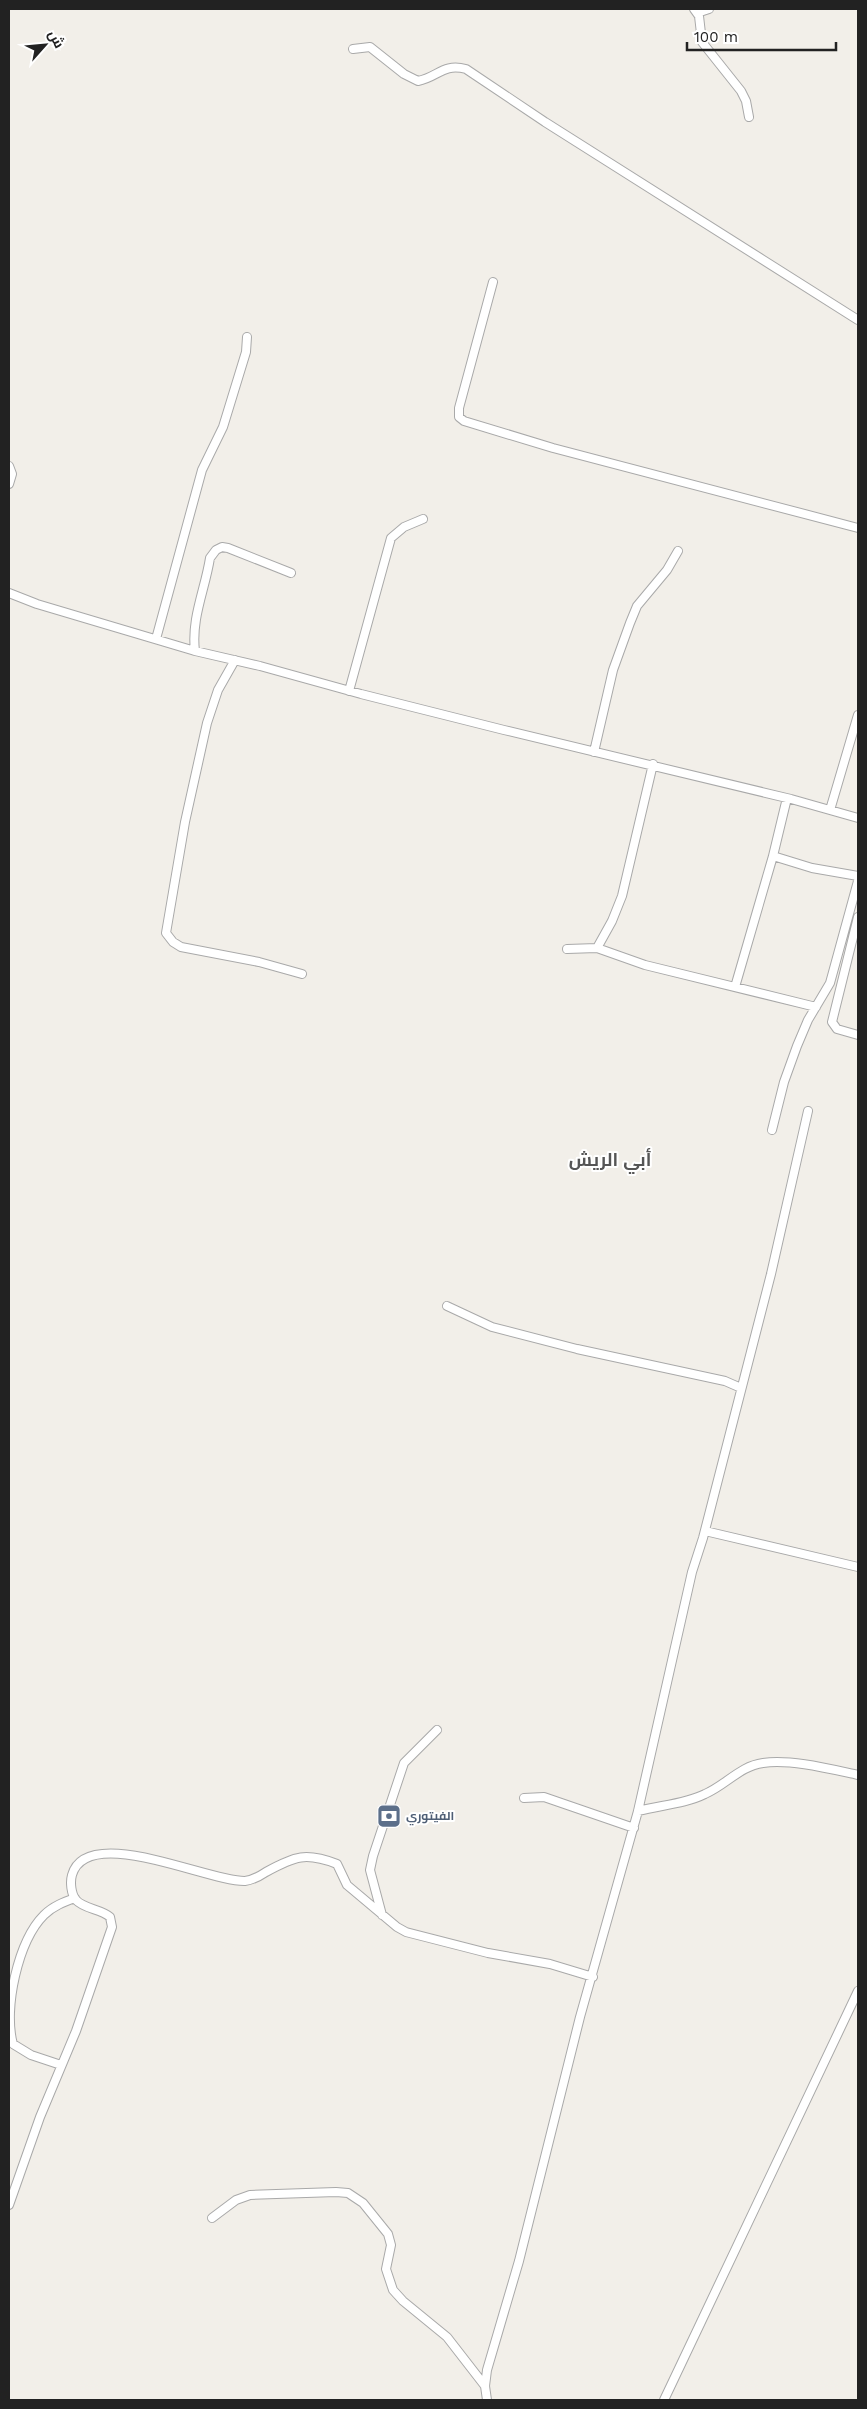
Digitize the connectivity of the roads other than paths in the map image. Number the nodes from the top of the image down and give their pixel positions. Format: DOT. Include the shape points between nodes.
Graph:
graph roads {
  1 [pos="709,9"];
  2 [pos="696,11"];
  3 [pos="353,49"];
  4 [pos="749,117"];
  5 [pos="493,282"];
  6 [pos="858,320"];
  7 [pos="247,337"];
  8 [pos="9,466"];
  9 [pos="9,484"];
  10 [pos="424,519"];
  11 [pos="858,528"];
  12 [pos="678,552"];
  13 [pos="291,573"];
  14 [pos="9,593"];
  15 [pos="156,639"];
  16 [pos="195,651"];
  17 [pos="235,660"];
  18 [pos="349,691"];
  19 [pos="858,715"];
  20 [pos="594,752"];
  21 [pos="653,764"];
  22 [pos="787,798"];
  23 [pos="830,810"];
  24 [pos="858,818"];
  25 [pos="773,856"];
  26 [pos="858,876"];
  27 [pos="858,881"];
  28 [pos="858,917"];
  29 [pos="597,948"];
  30 [pos="567,949"];
  31 [pos="302,974"];
  32 [pos="735,987"];
  33 [pos="816,1007"];
  34 [pos="858,1035"];
  35 [pos="808,1111"];
  36 [pos="772,1130"];
  37 [pos="447,1306"];
  38 [pos="742,1388"];
  39 [pos="705,1532"];
  40 [pos="858,1566"];
  41 [pos="437,1730"];
  42 [pos="858,1775"];
  43 [pos="524,1798"];
  44 [pos="638,1811"];
  45 [pos="634,1828"];
  46 [pos="75,1898"];
  47 [pos="382,1914"];
  48 [pos="593,1977"];
  49 [pos="858,1991"];
  50 [pos="61,2065"];
  51 [pos="9,2205"];
  52 [pos="212,2218"];
  53 [pos="485,2386"];
  54 [pos="487,2400"];
  55 [pos="664,2400"];
  1 -- 2 [label="street"];
  2 -- 4 [label="street" via="702,42 741,91"];
  3 -- 6 [label="street" via="370,48 418,81 446,68 466,69"];
  5 -- 11 [label="street" via="459,408 459,417 464,421 553,448"];
  7 -- 15 [label="street" via="246,352 224,427 202,470"];
  8 -- 9 [label="street" via="12,474"];
  10 -- 18 [label="street" via="404,527 391,538"];
  12 -- 20 [label="street" via="638,606 630,623 614,670"];
  13 -- 16 [label="street" via="228,548 216,550 210,558 196,617 193,632"];
  14 -- 15 [label="street"];
  15 -- 16 [label="street"];
  16 -- 17 [label="street"];
  17 -- 18 [label="street"];
  17 -- 31 [label="street" via="218,690 206,723 166,933 181,947"];
  18 -- 20 [label="street"];
  19 -- 23 [label="street"];
  20 -- 21 [label="street"];
  21 -- 22 [label="street"];
  21 -- 29 [label="street" via="622,896"];
  22 -- 23 [label="street"];
  22 -- 25 [label="street"];
  23 -- 24 [label="street"];
  25 -- 26 [label="street" via="812,868"];
  25 -- 32 [label="street"];
  27 -- 33 [label="street" via="830,983"];
  28 -- 34 [label="street" via="832,1022 837,1029"];
  29 -- 30 [label="street"];
  29 -- 32 [label="street" via="645,965"];
  32 -- 33 [label="street"];
  33 -- 36 [label="street" via="784,1082"];
  35 -- 38 [label="street"];
  37 -- 38 [label="street" via="492,1327 725,1381"];
  38 -- 39 [label="street"];
  39 -- 40 [label="street"];
  39 -- 44 [label="street" via="692,1572"];
  41 -- 47 [label="street" via="404,1763 373,1856 370,1870"];
  42 -- 44 [label="street" via="784,1763 762,1763 689,1801"];
  43 -- 45 [label="street" via="544,1797"];
  44 -- 45 [label="street"];
  45 -- 48 [label="street"];
  46 -- 47 [label="street" via="74,1871 83,1860 94,1854 117,1853 247,1881 298,1856 310,1856 337,1864 347,1884"];
  46 -- 50 [label="street" via="106,1913 112,1927"];
  46 -- 50 [label="street" via="45,1914 34,1930 18,1968 10,2016 13,2044 31,2055"];
  47 -- 48 [label="street" via="396,1927 426,1939 550,1964"];
  48 -- 53 [label="street"];
  49 -- 55 [label="street"];
  50 -- 51 [label="street"];
  52 -- 53 [label="street" via="236,2200 250,2195 348,2193 363,2203 388,2234 391,2245 386,2269 394,2290 447,2337"];
  53 -- 54 [label="street"];
}
